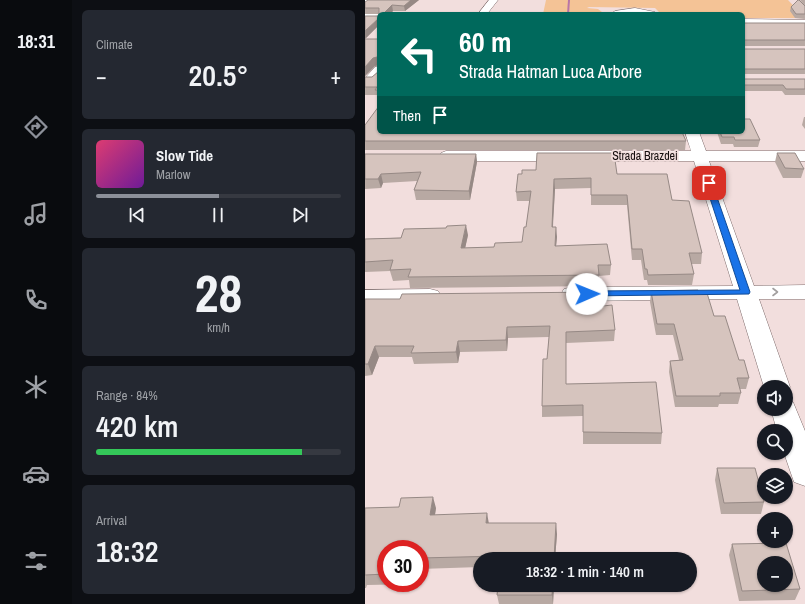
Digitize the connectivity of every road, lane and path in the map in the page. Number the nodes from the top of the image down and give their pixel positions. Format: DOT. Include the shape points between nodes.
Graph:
graph roads {
  1 [pos="365,0"];
  2 [pos="372,0"];
  3 [pos="494,0"];
  4 [pos="365,4"];
  5 [pos="484,12"];
  6 [pos="628,12"];
  7 [pos="640,12"];
  8 [pos="365,17"];
  9 [pos="377,17"];
  10 [pos="745,21"];
  11 [pos="805,22"];
  12 [pos="377,72"];
  13 [pos="371,80"];
  14 [pos="693,134"];
  15 [pos="429,156"];
  16 [pos="700,156"];
  17 [pos="805,156"];
  18 [pos="745,292"];
  19 [pos="805,292"];
  20 [pos="555,294"];
  21 [pos="452,296"];
  22 [pos="365,297"];
  23 [pos="775,380"];
  24 [pos="786,416"];
  25 [pos="805,473"];
  1 -- 2 [label="street"];
  2 -- 4 [label="street"];
  3 -- 5 [label="street"];
  6 -- 7 [label="street"];
  8 -- 9 [label="street"];
  10 -- 11 [label="street"];
  12 -- 13 [label="street"];
  14 -- 16 [label="street"];
  15 -- 16 [label="street, Strada Brazdei"];
  16 -- 17 [label="street, Strada Brazdei"];
  16 -- 18 [label="street"];
  18 -- 19 [label="street, one-way"];
  18 -- 20 [label="street"];
  18 -- 23 [label="street"];
  21 -- 22 [label="street"];
  24 -- 25 [label="street"];
}
